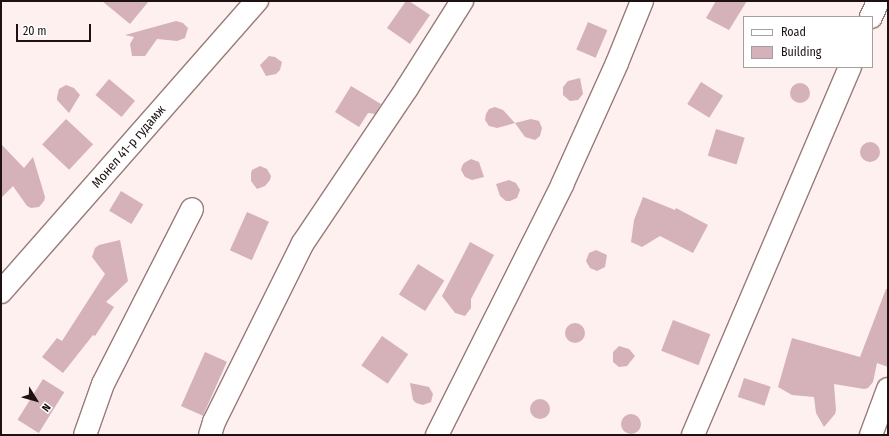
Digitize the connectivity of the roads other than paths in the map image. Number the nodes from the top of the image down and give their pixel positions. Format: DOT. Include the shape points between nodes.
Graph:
graph roads {
  1 [pos="257,1"];
  2 [pos="462,1"];
  3 [pos="642,1"];
  4 [pos="878,1"];
  5 [pos="871,16"];
  6 [pos="850,68"];
  7 [pos="192,210"];
  8 [pos="1,292"];
  9 [pos="888,389"];
  10 [pos="85,435"];
  11 [pos="210,435"];
  12 [pos="436,435"];
  13 [pos="693,435"];
  14 [pos="871,435"];
  1 -- 8 [label="street, Монел 41-р гудамж"];
  2 -- 11 [label="street" via="303,243 214,422"];
  3 -- 12 [label="street" via="562,185"];
  4 -- 5 [label="street"];
  6 -- 13 [label="street"];
  7 -- 10 [label="street" via="103,384"];
  9 -- 14 [label="street"];
}
